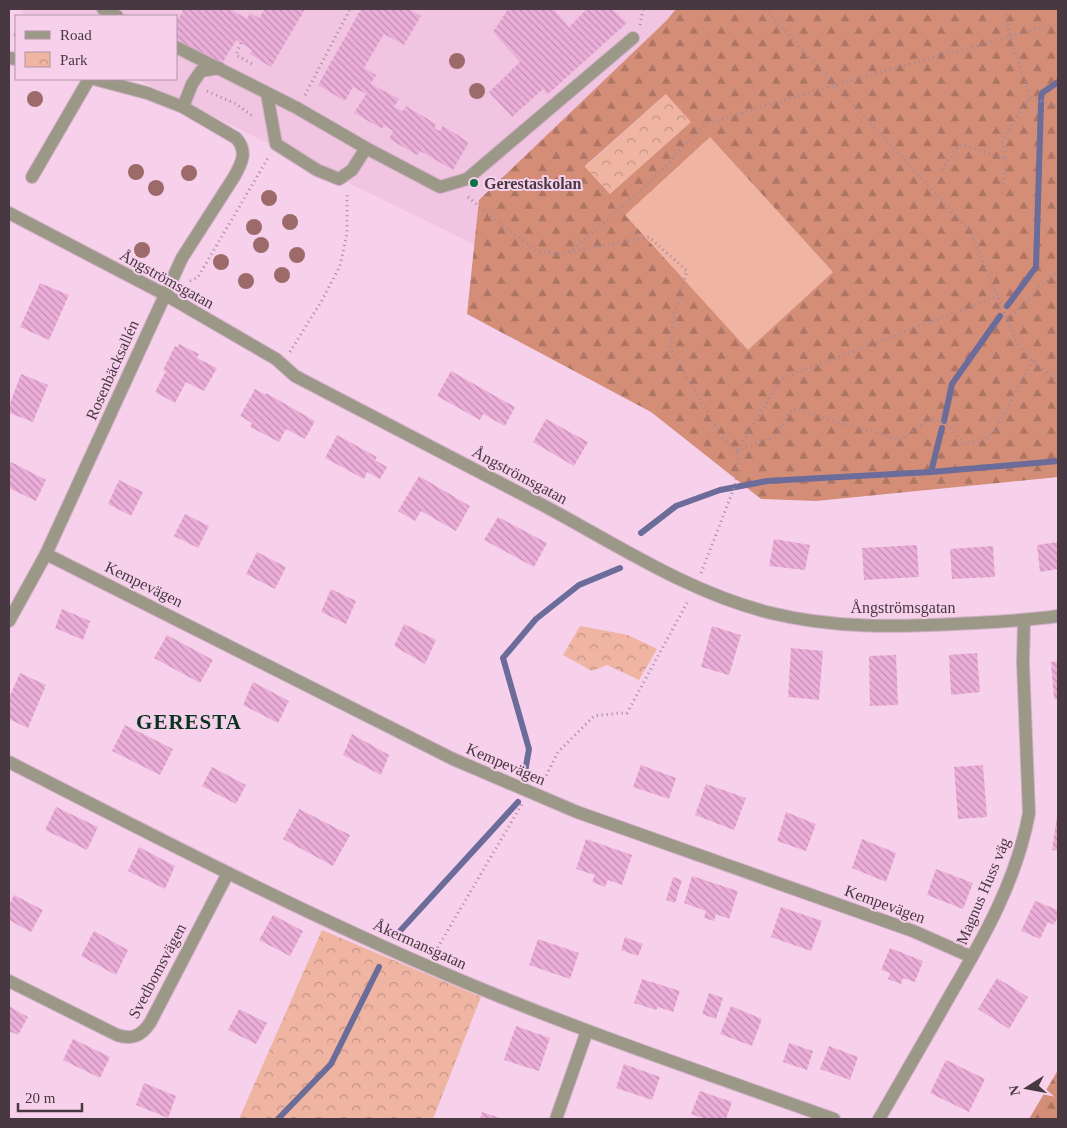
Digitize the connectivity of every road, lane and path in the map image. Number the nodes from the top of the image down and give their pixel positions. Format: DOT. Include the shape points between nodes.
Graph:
graph roads {
  1 [pos="103,9"];
  2 [pos="350,9"];
  3 [pos="642,9"];
  4 [pos="765,9"];
  5 [pos="1005,9"];
  6 [pos="115,15"];
  7 [pos="1058,23"];
  8 [pos="636,33"];
  9 [pos="1010,36"];
  10 [pos="242,43"];
  11 [pos="178,48"];
  12 [pos="219,68"];
  13 [pos="261,69"];
  14 [pos="88,80"];
  15 [pos="98,80"];
  16 [pos="192,84"];
  17 [pos="835,85"];
  18 [pos="266,94"];
  19 [pos="1030,97"];
  20 [pos="183,107"];
  21 [pos="1058,107"];
  22 [pos="297,108"];
  23 [pos="256,118"];
  24 [pos="276,144"];
  25 [pos="366,148"];
  26 [pos="1006,159"];
  27 [pos="942,169"];
  28 [pos="32,177"];
  29 [pos="340,179"];
  30 [pos="440,187"];
  31 [pos="1002,194"];
  32 [pos="9,213"];
  33 [pos="569,252"];
  34 [pos="1058,271"];
  35 [pos="189,281"];
  36 [pos="164,294"];
  37 [pos="998,296"];
  38 [pos="1008,320"];
  39 [pos="1033,360"];
  40 [pos="282,365"];
  41 [pos="1058,383"];
  42 [pos="737,451"];
  43 [pos="46,554"];
  44 [pos="696,586"];
  45 [pos="1058,616"];
  46 [pos="9,621"];
  47 [pos="1024,621"];
  48 [pos="9,762"];
  49 [pos="533,793"];
  50 [pos="228,873"];
  51 [pos="972,957"];
  52 [pos="427,966"];
  53 [pos="9,981"];
  54 [pos="587,1031"];
  55 [pos="556,1119"];
  56 [pos="834,1119"];
  57 [pos="878,1119"];
  1 -- 6 [label="street"];
  2 -- 22 [label="path"];
  3 -- 8 [label="path"];
  4 -- 17 [label="path"];
  5 -- 9 [label="path"];
  7 -- 9 [label="path"];
  8 -- 30 [label="street" via="467,178"];
  9 -- 17 [label="path"];
  9 -- 19 [label="path"];
  10 -- 13 [label="path" via="236,55"];
  11 -- 12 [label="street"];
  12 -- 16 [label="street" via="201,72"];
  12 -- 18 [label="street"];
  14 -- 28 [label="street"];
  15 -- 20 [label="street"];
  16 -- 20 [label="street"];
  16 -- 23 [label="path" via="236,104"];
  17 -- 33 [label="path" via="705,124 656,176"];
  17 -- 37 [label="path" via="970,231"];
  18 -- 22 [label="street"];
  18 -- 24 [label="street"];
  19 -- 21 [label="path"];
  19 -- 26 [label="path" via="1002,140"];
  20 -- 36 [label="street, Rosenbäcksallén" via="236,138 244,154 234,177 182,258"];
  22 -- 25 [label="street"];
  24 -- 29 [label="street" via="316,170"];
  24 -- 35 [label="path" via="198,277"];
  25 -- 29 [label="street" via="352,170"];
  25 -- 30 [label="street"];
  26 -- 27 [label="path" via="958,146"];
  26 -- 31 [label="path"];
  29 -- 40 [label="path" via="348,196 347,233 340,266"];
  30 -- 33 [label="path" via="470,197 536,251"];
  32 -- 36 [label="street, Ångströmsgatan"];
  33 -- 42 [label="path" via="649,237 687,271 675,312 670,348 721,436"];
  34 -- 38 [label="path"];
  36 -- 40 [label="street, Ångströmsgatan"];
  36 -- 43 [label="street, Rosenbäcksallén"];
  37 -- 38 [label="path"];
  37 -- 42 [label="path" via="781,379"];
  38 -- 39 [label="path" via="1019,347"];
  39 -- 41 [label="path"];
  39 -- 42 [label="path" via="995,431 986,440 964,444 948,426 931,418 901,440 793,409 774,437"];
  40 -- 44 [label="street, Ångströmsgatan" via="303,380"];
  42 -- 44 [label="path" via="736,483"];
  43 -- 46 [label="street, Rosenbäcksallén"];
  43 -- 49 [label="street, Kempevägen" via="453,759"];
  44 -- 47 [label="street, Ångströmsgatan" via="772,613 821,622 899,627"];
  44 -- 49 [label="path" via="627,713 594,716 558,752 541,786"];
  45 -- 47 [label="street, Ångströmsgatan"];
  47 -- 51 [label="street, Magnus Huss väg" via="1029,813 1018,860"];
  48 -- 50 [label="street, Åkermansgatan"];
  49 -- 51 [label="street, Kempevägen" via="577,812 913,931"];
  49 -- 52 [label="path" via="522,803"];
  50 -- 52 [label="street, Åkermansgatan"];
  50 -- 53 [label="street, Svedbomsvägen" via="150,1023 138,1035 117,1036"];
  51 -- 57 [label="street, Magnus Huss väg"];
  52 -- 54 [label="street, Åkermansgatan"];
  54 -- 55 [label="street"];
  54 -- 56 [label="street, Åkermansgatan"];
}
